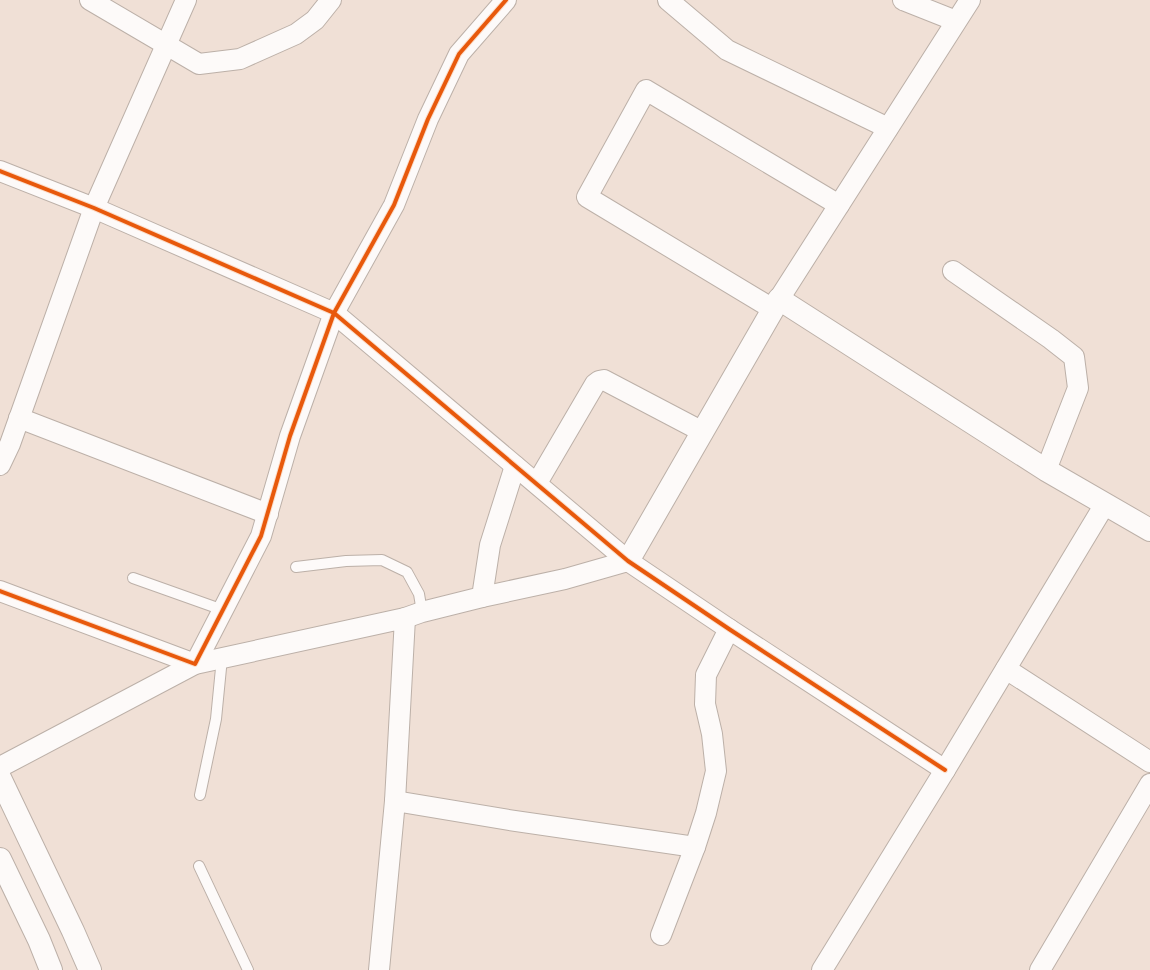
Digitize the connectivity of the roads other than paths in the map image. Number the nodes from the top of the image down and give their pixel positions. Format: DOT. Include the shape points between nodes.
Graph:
graph roads {
  1 [pos="90,0"];
  2 [pos="186,0"];
  3 [pos="331,0"];
  4 [pos="506,0"];
  5 [pos="668,0"];
  6 [pos="903,0"];
  7 [pos="970,0"];
  8 [pos="956,21"];
  9 [pos="166,45"];
  10 [pos="888,128"];
  11 [pos="0,171"];
  12 [pos="839,205"];
  13 [pos="94,208"];
  14 [pos="953,271"];
  15 [pos="776,304"];
  16 [pos="334,313"];
  17 [pos="19,418"];
  18 [pos="703,432"];
  19 [pos="0,465"];
  20 [pos="515,466"];
  21 [pos="1046,470"];
  22 [pos="537,483"];
  23 [pos="1105,504"];
  24 [pos="268,514"];
  25 [pos="1150,530"];
  26 [pos="628,561"];
  27 [pos="296,567"];
  28 [pos="133,578"];
  29 [pos="0,591"];
  30 [pos="482,597"];
  31 [pos="223,610"];
  32 [pos="414,615"];
  33 [pos="729,629"];
  34 [pos="222,658"];
  35 [pos="195,664"];
  36 [pos="1006,669"];
  37 [pos="1150,762"];
  38 [pos="0,767"];
  39 [pos="945,770"];
  40 [pos="0,778"];
  41 [pos="1150,784"];
  42 [pos="200,795"];
  43 [pos="395,801"];
  44 [pos="695,847"];
  45 [pos="0,859"];
  46 [pos="199,866"];
  47 [pos="661,935"];
  48 [pos="381,969"];
  49 [pos="51,970"];
  50 [pos="90,970"];
  51 [pos="248,970"];
  52 [pos="822,970"];
  53 [pos="1040,970"];
  1 -- 9 [label="street"];
  2 -- 9 [label="street"];
  3 -- 9 [label="street" via="315,20 296,34 240,59 199,64"];
  4 -- 16 [label="street" via="459,54 428,119 394,205"];
  5 -- 10 [label="street" via="727,50"];
  6 -- 8 [label="street"];
  7 -- 8 [label="street"];
  8 -- 10 [label="street"];
  9 -- 13 [label="street"];
  10 -- 12 [label="street"];
  11 -- 13 [label="street"];
  12 -- 15 [label="street"];
  12 -- 15 [label="street" via="646,90 587,197"];
  13 -- 16 [label="street"];
  13 -- 17 [label="street"];
  14 -- 21 [label="street" via="1074,357 1078,388"];
  15 -- 18 [label="street"];
  15 -- 21 [label="street"];
  16 -- 20 [label="street"];
  16 -- 24 [label="street" via="290,436"];
  17 -- 19 [label="street"];
  17 -- 24 [label="street"];
  18 -- 22 [label="street" via="604,380 599,381"];
  18 -- 26 [label="street"];
  20 -- 22 [label="street"];
  20 -- 30 [label="street" via="490,545"];
  21 -- 23 [label="street"];
  22 -- 26 [label="street"];
  23 -- 25 [label="street"];
  23 -- 36 [label="street"];
  24 -- 31 [label="street" via="261,536"];
  26 -- 30 [label="street" via="565,579"];
  26 -- 33 [label="street"];
  27 -- 32 [label="lane" via="382,560 407,572 419,594"];
  28 -- 31 [label="lane"];
  29 -- 35 [label="street"];
  30 -- 32 [label="street"];
  31 -- 35 [label="street"];
  32 -- 34 [label="street"];
  32 -- 43 [label="street"];
  33 -- 39 [label="street"];
  33 -- 44 [label="street" via="706,675 705,704 712,734 716,771"];
  34 -- 35 [label="street"];
  34 -- 42 [label="lane" via="216,719"];
  35 -- 38 [label="street"];
  36 -- 37 [label="street"];
  36 -- 39 [label="street"];
  39 -- 52 [label="street"];
  40 -- 50 [label="street"];
  41 -- 53 [label="street"];
  43 -- 44 [label="street"];
  43 -- 48 [label="street"];
  44 -- 47 [label="street"];
  45 -- 49 [label="street"];
  46 -- 51 [label="lane"];
}
